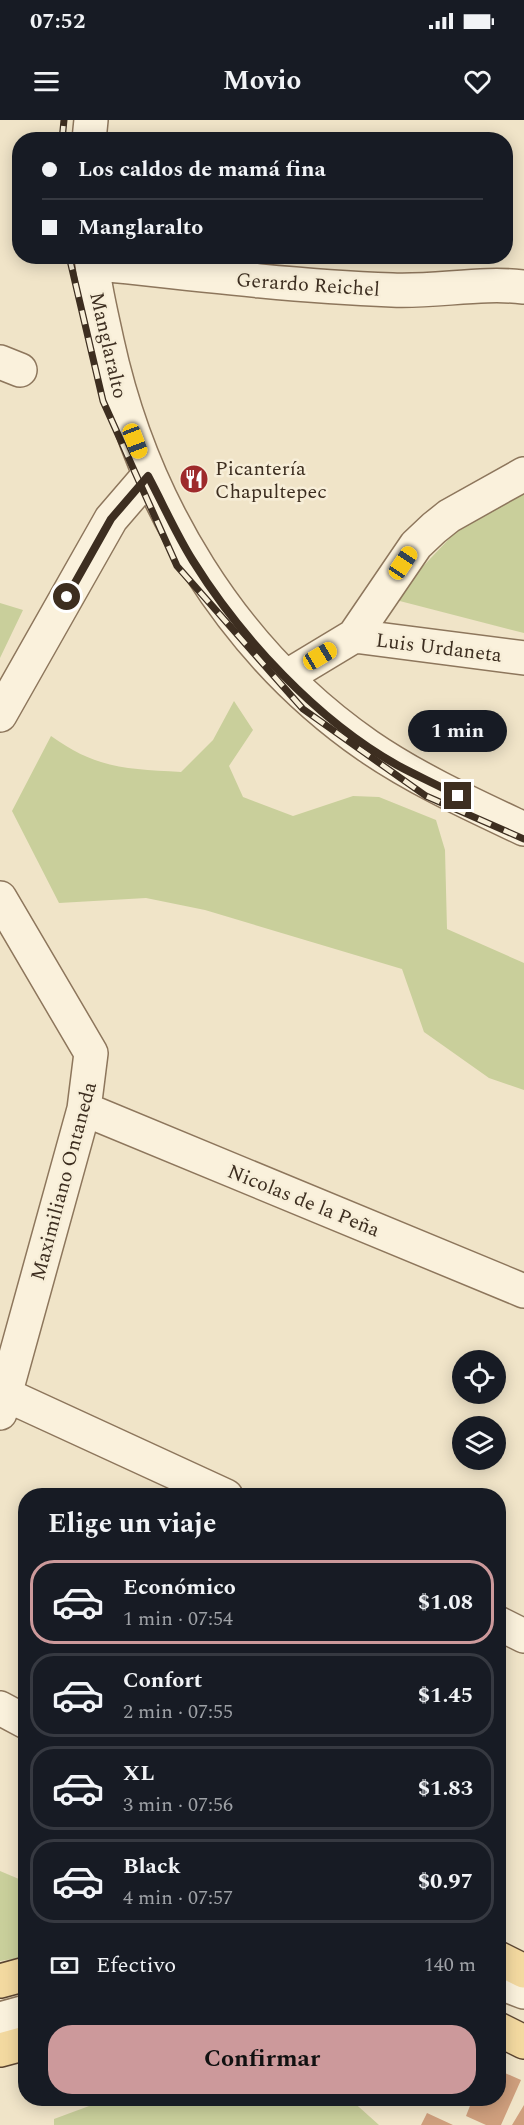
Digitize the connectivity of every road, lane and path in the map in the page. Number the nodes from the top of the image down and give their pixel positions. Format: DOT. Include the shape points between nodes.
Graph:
graph roads {
  1 [pos="93,264"];
  2 [pos="125,264"];
  3 [pos="524,287"];
  4 [pos="524,474"];
  5 [pos="148,476"];
  6 [pos="354,636"];
  7 [pos="524,658"];
  8 [pos="286,677"];
  9 [pos="0,715"];
  10 [pos="524,829"];
  11 [pos="0,898"];
  12 [pos="84,1109"];
  13 [pos="524,1291"];
  14 [pos="2,1400"];
  15 [pos="207,1488"];
  16 [pos="506,1627"];
  17 [pos="524,1636"];
  18 [pos="0,1708"];
  19 [pos="18,1718"];
  20 [pos="506,1962"];
  21 [pos="524,1971"];
  22 [pos="18,1976"];
  23 [pos="0,1981"];
  24 [pos="506,1985"];
  25 [pos="524,1992"];
  26 [pos="18,2014"];
  27 [pos="0,2019"];
  28 [pos="506,2033"];
  29 [pos="524,2042"];
  30 [pos="18,2045"];
  31 [pos="0,2050"];
  1 -- 5 [label="street, Manglaralto" via="118,390"];
  2 -- 3 [label="street, Gerardo Reichel" via="312,287"];
  4 -- 6 [label="street" via="449,516 416,545"];
  5 -- 8 [label="street, Manglaralto" via="193,560 235,620"];
  5 -- 9 [label="street" via="111,519"];
  6 -- 7 [label="street, Luis Urdaneta"];
  6 -- 8 [label="street"];
  8 -- 10 [label="street, Manglaralto" via="339,724 396,764"];
  11 -- 12 [label="street, Maximiliano Ontaneda" via="91,1053"];
  12 -- 13 [label="street, Nicolas de la Peña"];
  12 -- 14 [label="street, Maximiliano Ontaneda"];
  14 -- 15 [label="street"];
  16 -- 17 [label="street"];
  18 -- 19 [label="street"];
  20 -- 21 [label="main road"];
  22 -- 23 [label="main road"];
  24 -- 25 [label="street"];
  26 -- 27 [label="street"];
  28 -- 29 [label="main road"];
  30 -- 31 [label="main road"];
}
